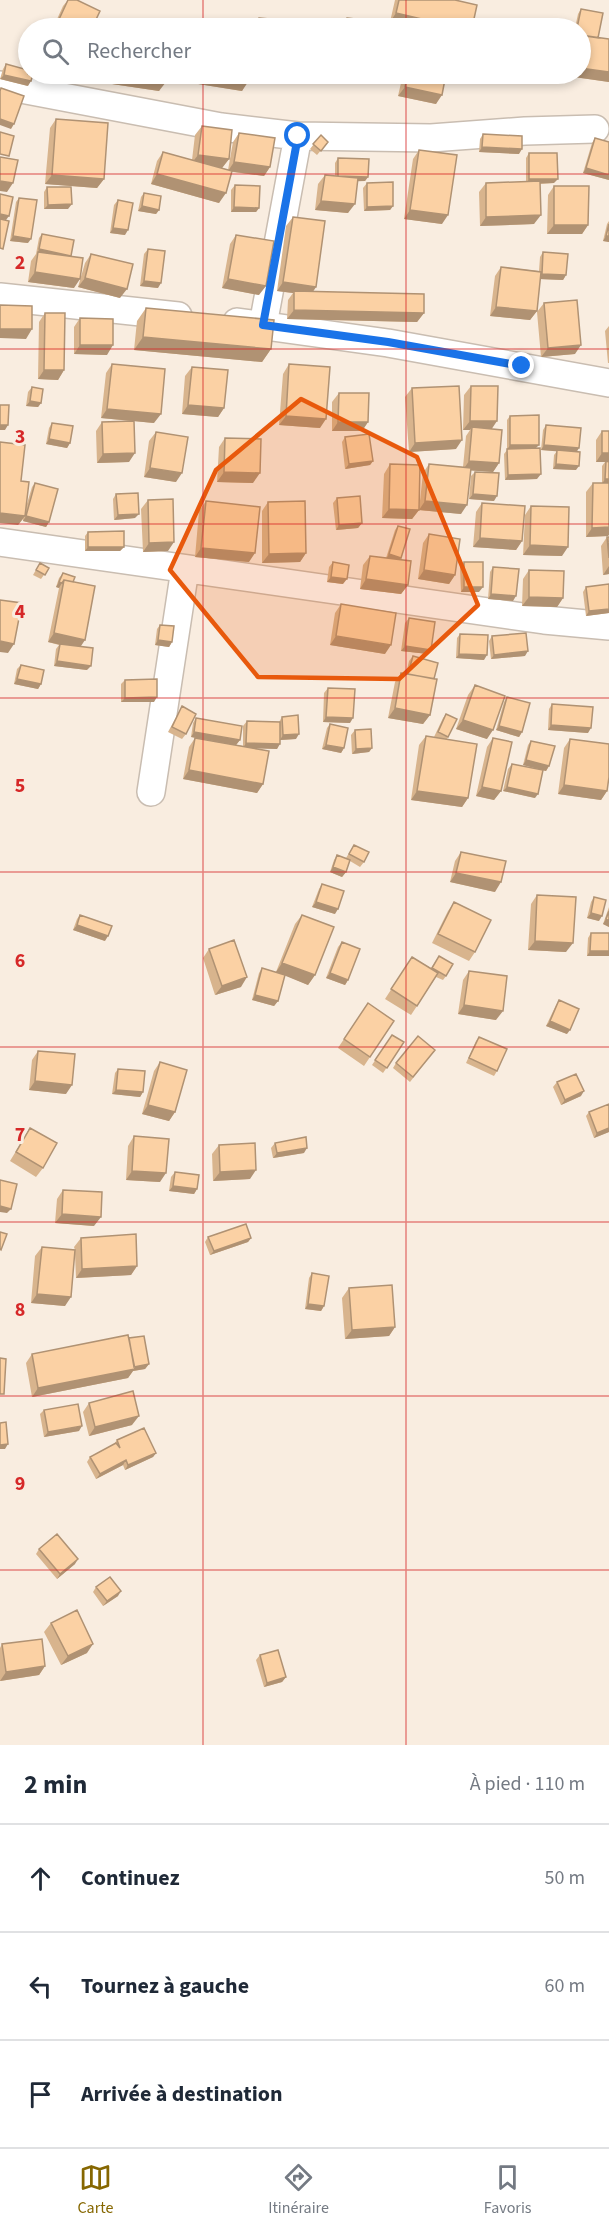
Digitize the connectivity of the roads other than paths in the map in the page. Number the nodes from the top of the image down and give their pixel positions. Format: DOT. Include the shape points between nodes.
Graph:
graph roads {
  1 [pos="0,85"];
  2 [pos="595,129"];
  3 [pos="298,136"];
  4 [pos="0,297"];
  5 [pos="263,325"];
  6 [pos="609,383"];
  7 [pos="0,542"];
  8 [pos="185,569"];
  9 [pos="609,626"];
  10 [pos="152,792"];
  1 -- 3 [label="street" via="209,125"];
  2 -- 3 [label="street" via="430,138"];
  3 -- 5 [label="street"];
  4 -- 5 [label="street"];
  5 -- 6 [label="street" via="388,342"];
  7 -- 8 [label="street"];
  8 -- 9 [label="street"];
  8 -- 10 [label="street"];
}
